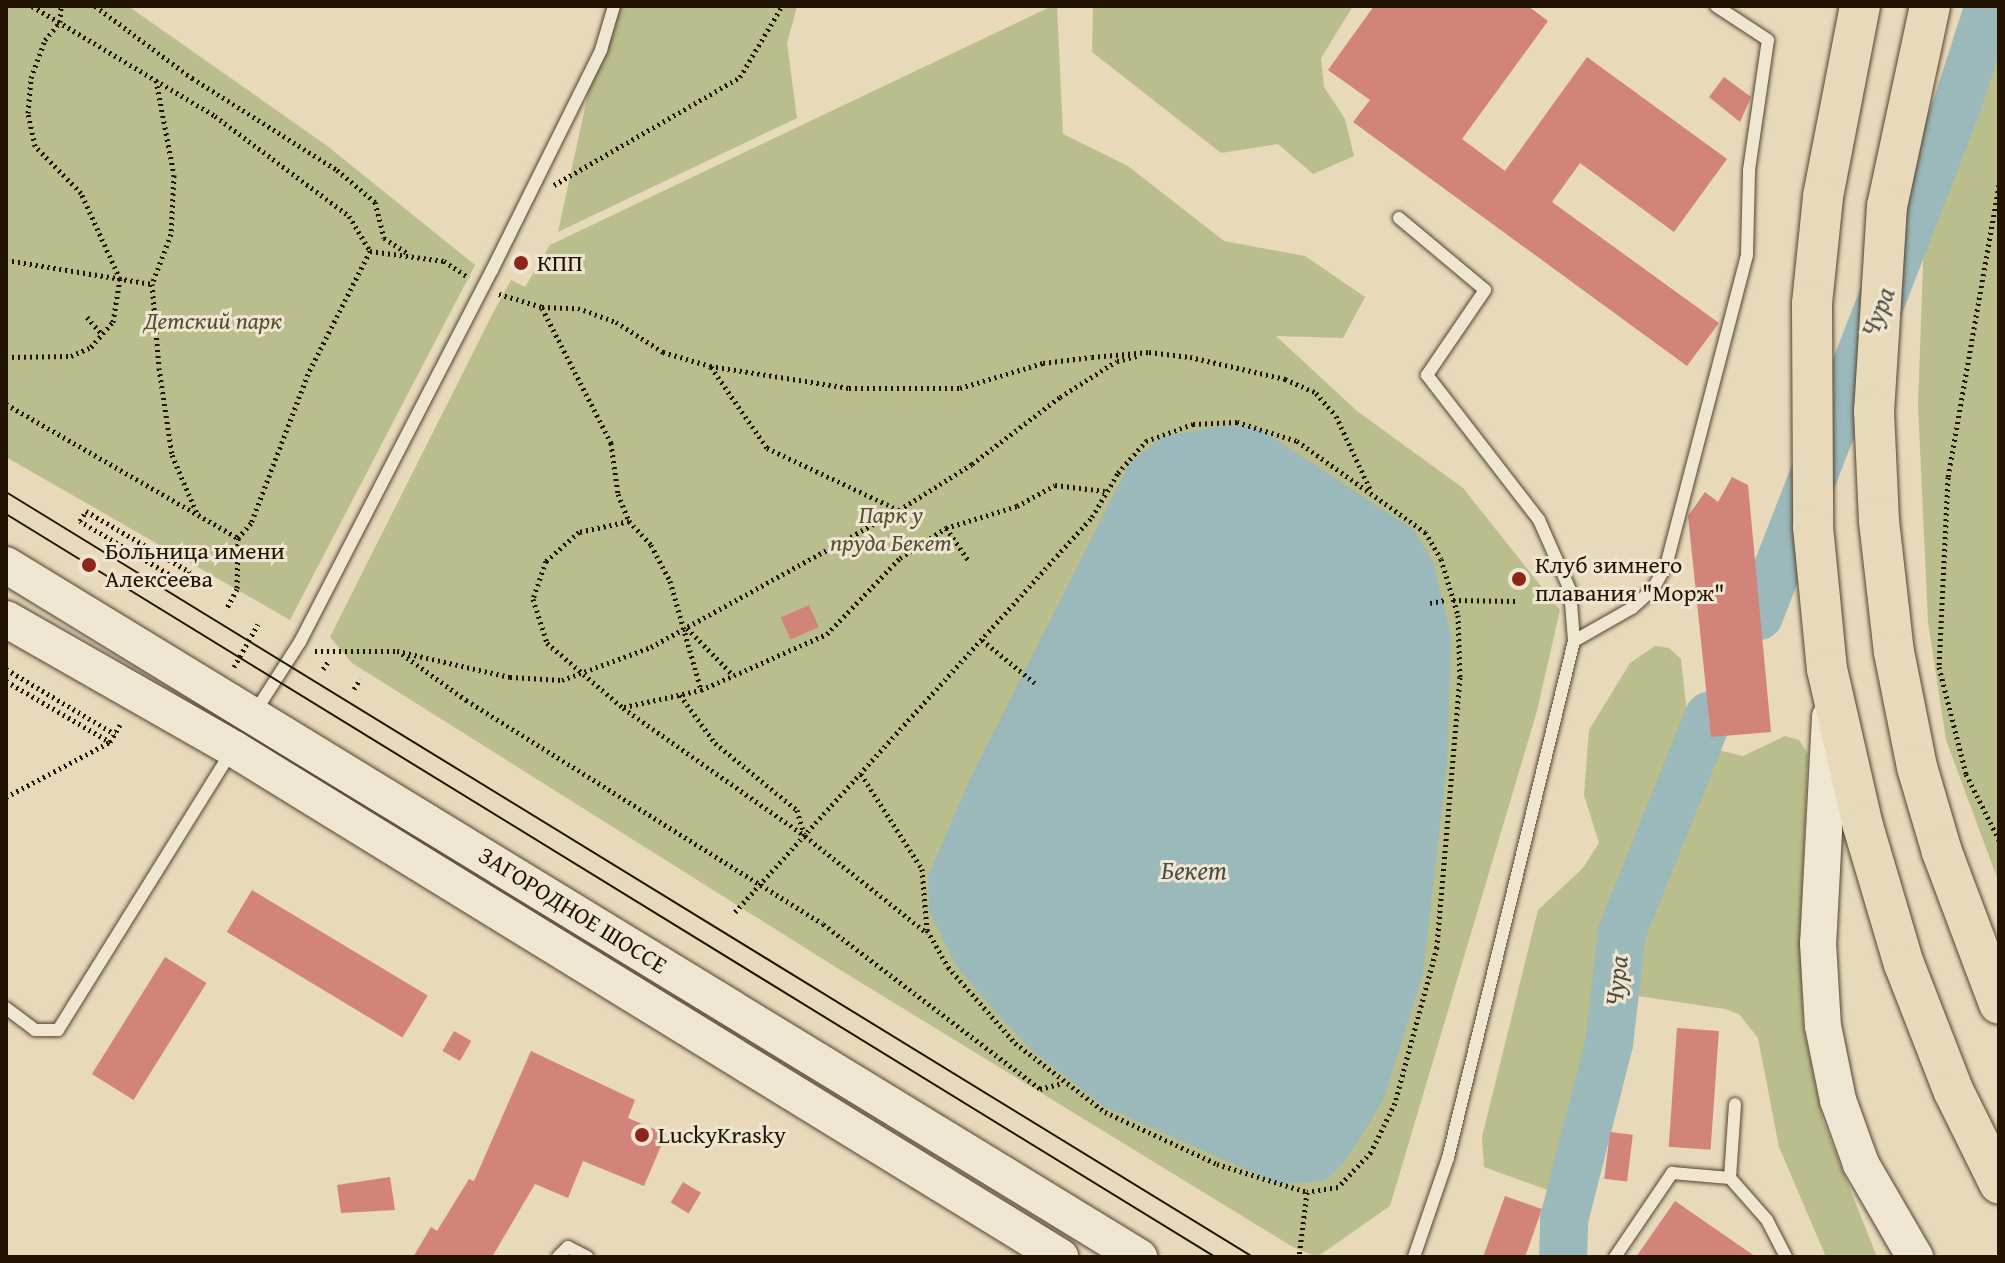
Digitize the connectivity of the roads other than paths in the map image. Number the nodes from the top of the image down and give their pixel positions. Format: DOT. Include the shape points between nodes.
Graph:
graph roads {
  1 [pos="614,6"];
  2 [pos="1716,6"];
  3 [pos="1860,6"];
  4 [pos="1930,6"];
  5 [pos="1399,218"];
  6 [pos="6,565"];
  7 [pos="7,620"];
  8 [pos="1574,641"];
  9 [pos="1829,680"];
  10 [pos="254,714"];
  11 [pos="234,749"];
  12 [pos="1942,852"];
  13 [pos="1999,956"];
  14 [pos="1999,1004"];
  15 [pos="6,1008"];
  16 [pos="1735,1104"];
  17 [pos="1730,1178"];
  18 [pos="1999,1183"];
  19 [pos="558,1257"];
  20 [pos="588,1257"];
  21 [pos="1060,1257"];
  22 [pos="1139,1257"];
  23 [pos="1414,1257"];
  24 [pos="1615,1257"];
  25 [pos="1786,1257"];
  26 [pos="1915,1257"];
  1 -- 10 [label="lane" via="601,50 483,287 300,642"];
  2 -- 8 [label="lane" via="1768,40 1749,170 1747,254 1666,566 1653,589 1632,608"];
  3 -- 9 [label="main road" via="1823,197 1812,304 1813,527"];
  4 -- 12 [label="main road" via="1887,206 1874,427 1894,652 1917,767"];
  5 -- 8 [label="lane" via="1485,290 1427,375 1539,520 1570,590"];
  6 -- 10 [label="main road, ЗАГОРОДНОЕ ШОССЕ"];
  7 -- 11 [label="main road, ЗАГОРОДНОЕ ШОССЕ"];
  8 -- 23 [label="lane" via="1448,1158"];
  9 -- 18 [label="main road" via="1863,826 1904,964 1954,1092"];
  9 -- 26 [label="main road" via="1818,943 1823,1026 1838,1100 1861,1164"];
  10 -- 22 [label="main road, ЗАГОРОДНОЕ ШОССЕ"];
  11 -- 15 [label="lane" via="58,1030 35,1030"];
  11 -- 21 [label="main road, ЗАГОРОДНОЕ ШОССЕ"];
  12 -- 13 [label="main road"];
  12 -- 14 [label="main road"];
  16 -- 17 [label="lane"];
  17 -- 24 [label="lane" via="1672,1173"];
  17 -- 25 [label="lane" via="1767,1220"];
  19 -- 20 [label="lane" via="568,1247"];
}
